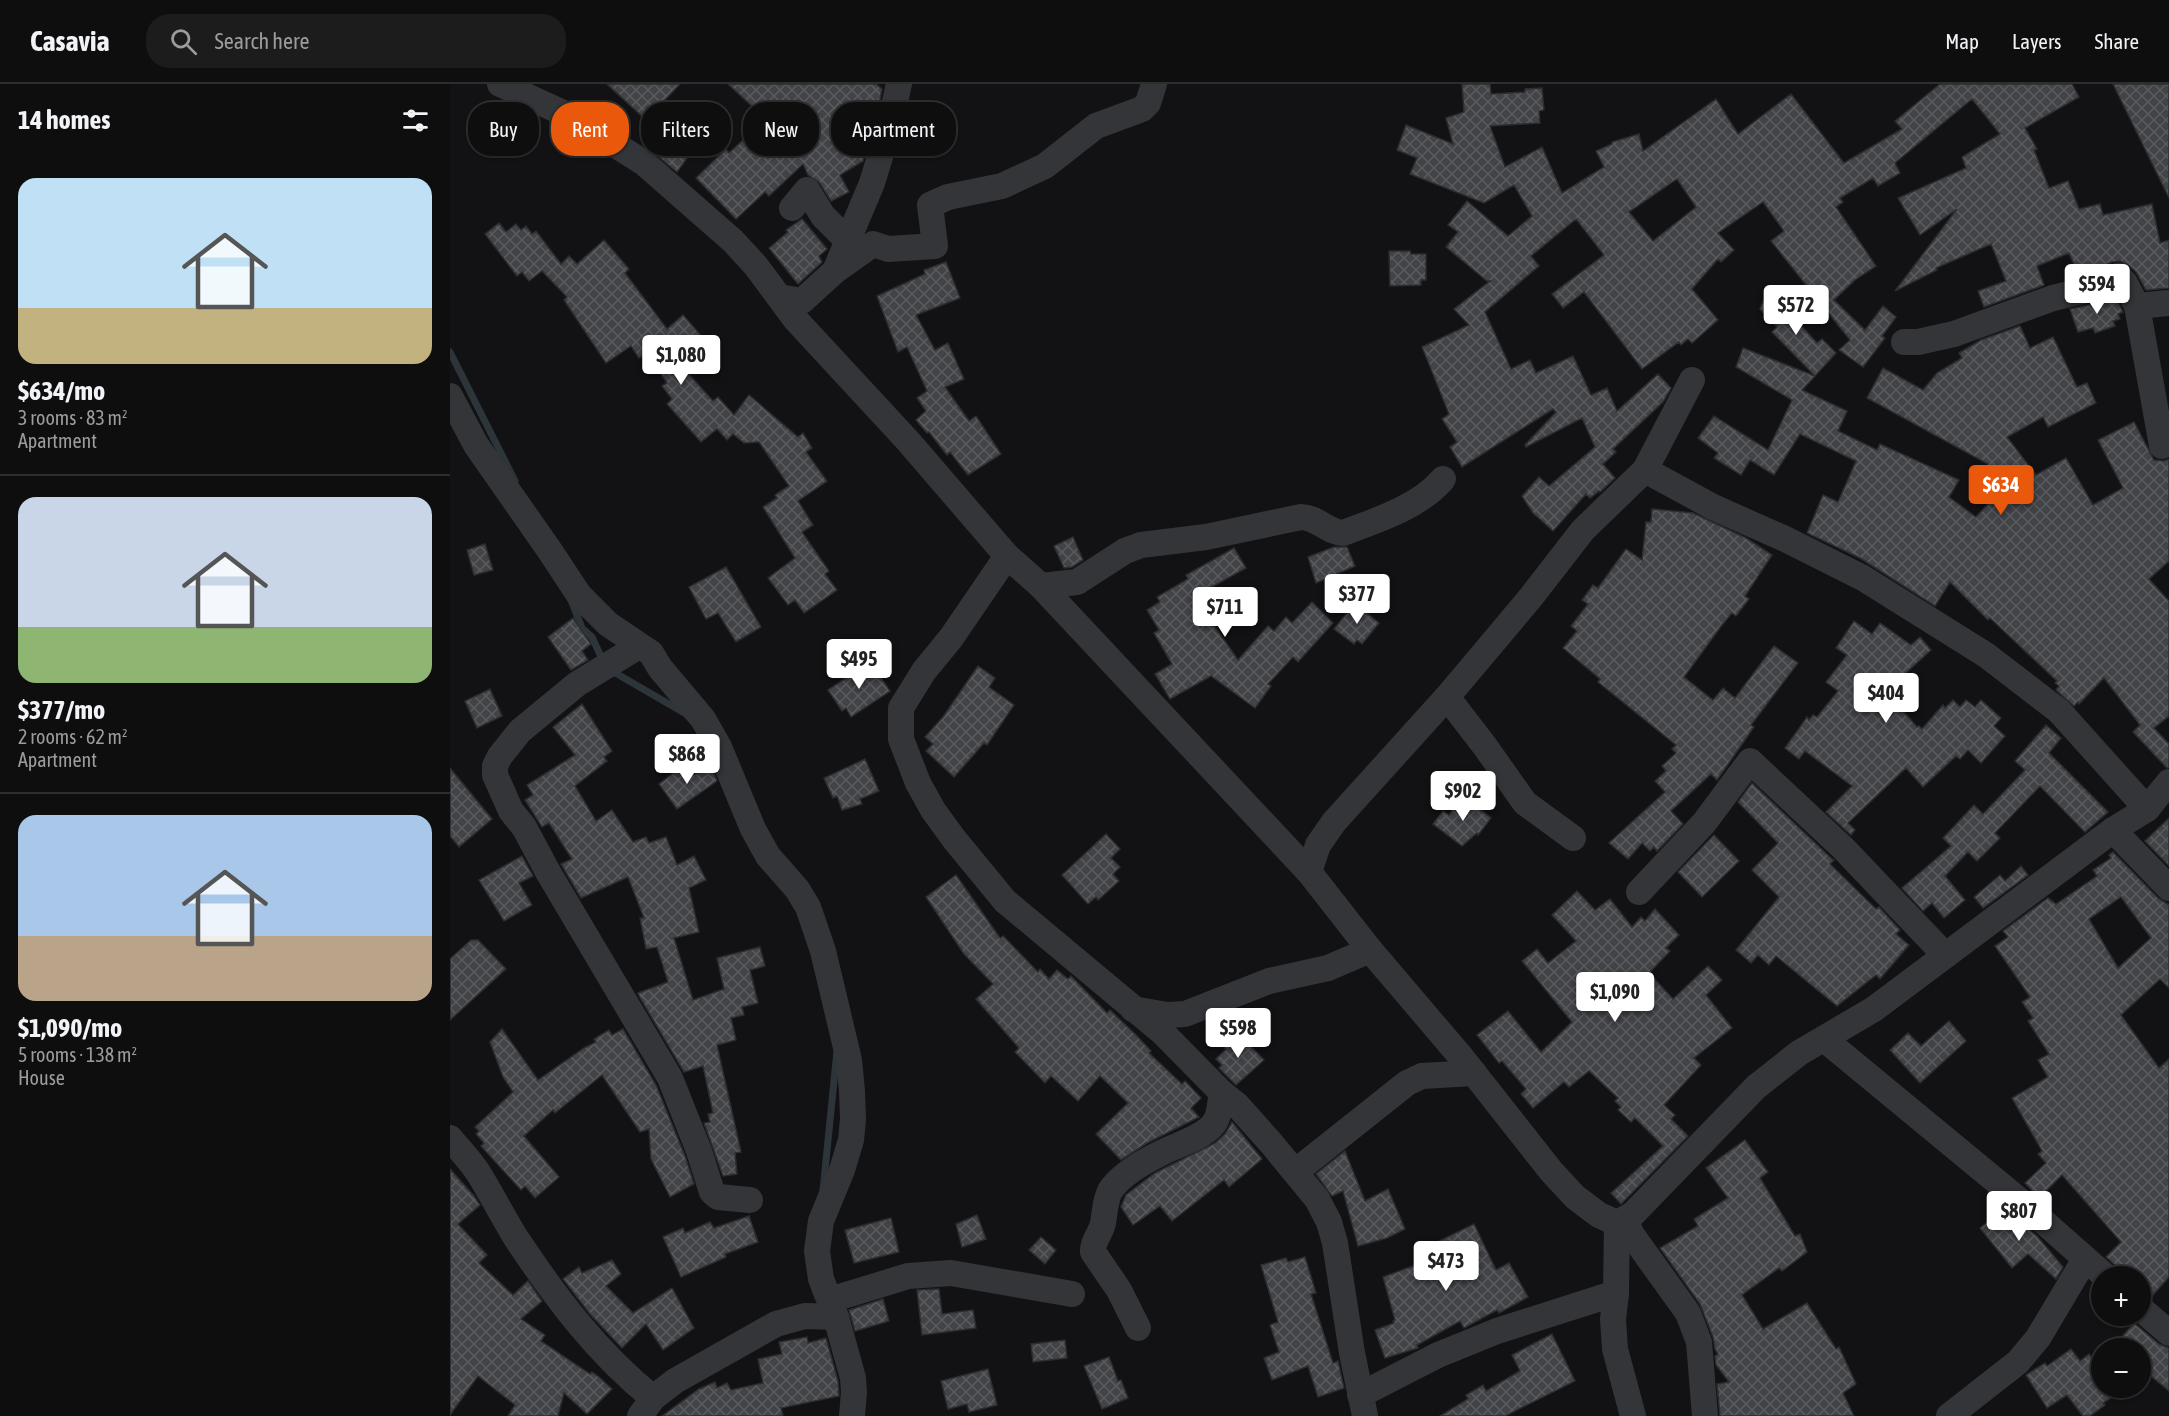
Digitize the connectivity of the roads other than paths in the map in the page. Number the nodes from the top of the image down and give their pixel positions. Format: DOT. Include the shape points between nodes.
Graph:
graph roads {
  1 [pos="899,84"];
  2 [pos="1154,84"];
  3 [pos="506,85"];
  4 [pos="792,208"];
  5 [pos="848,241"];
  6 [pos="835,271"];
  7 [pos="779,297"];
  8 [pos="2169,303"];
  9 [pos="2138,306"];
  10 [pos="1904,342"];
  11 [pos="1692,380"];
  12 [pos="450,396"];
  13 [pos="2162,446"];
  14 [pos="1645,470"];
  15 [pos="1443,479"];
  16 [pos="1007,556"];
  17 [pos="1041,586"];
  18 [pos="639,646"];
  19 [pos="1448,697"];
  20 [pos="2169,782"];
  21 [pos="2147,809"];
  22 [pos="2113,830"];
  23 [pos="1573,838"];
  24 [pos="1309,872"];
  25 [pos="2169,888"];
  26 [pos="1639,892"];
  27 [pos="1370,950"];
  28 [pos="1945,956"];
  29 [pos="1133,1009"];
  30 [pos="1824,1039"];
  31 [pos="1474,1073"];
  32 [pos="1222,1093"];
  33 [pos="450,1138"];
  34 [pos="1295,1172"];
  35 [pos="750,1200"];
  36 [pos="1621,1222"];
  37 [pos="2085,1259"];
  38 [pos="2093,1266"];
  39 [pos="1616,1293"];
  40 [pos="1072,1294"];
  41 [pos="833,1309"];
  42 [pos="2151,1317"];
  43 [pos="1138,1328"];
  44 [pos="2169,1333"];
  45 [pos="1362,1406"];
  46 [pos="647,1407"];
  47 [pos="852,1416"];
  48 [pos="1633,1416"];
  49 [pos="1705,1416"];
  50 [pos="1949,1416"];
  1 -- 5 [label="street" via="876,171"];
  2 -- 6 [label="street" via="1142,109 1096,126 1045,166 1002,186 948,197 930,205 935,246 888,249 873,244"];
  3 -- 7 [label="street" via="570,116 644,163 734,241"];
  4 -- 5 [label="street" via="807,189 822,216"];
  5 -- 6 [label="street"];
  6 -- 7 [label="street" via="802,301"];
  7 -- 16 [label="street"];
  8 -- 9 [label="street"];
  9 -- 10 [label="street" via="2118,276 1954,334"];
  9 -- 13 [label="street"];
  11 -- 14 [label="street"];
  12 -- 18 [label="street" via="476,444 579,595 608,624"];
  14 -- 19 [label="street" via="1583,530"];
  14 -- 21 [label="street" via="1863,578 1986,655 2059,711"];
  15 -- 17 [label="street" via="1408,506 1343,533 1301,517 1206,537 1142,545 1125,551 1077,582"];
  16 -- 17 [label="street"];
  16 -- 29 [label="street" via="901,708 901,738 933,810 1005,901"];
  17 -- 24 [label="street"];
  18 -- 35 [label="street" via="577,684 520,730 500,756 495,775 511,811 670,1078 712,1192 718,1197"];
  18 -- 41 [label="street" via="651,653 713,735 753,829 768,856 808,907 823,951 849,1060 853,1119 851,1140 821,1221 817,1244 821,1279"];
  19 -- 23 [label="street" via="1525,803"];
  19 -- 24 [label="street" via="1334,822 1318,845"];
  20 -- 21 [label="street"];
  21 -- 22 [label="street"];
  22 -- 25 [label="street"];
  22 -- 28 [label="street"];
  24 -- 27 [label="street"];
  26 -- 28 [label="street" via="1704,823 1750,761 1843,848"];
  27 -- 29 [label="street" via="1328,968 1269,981 1185,1014"];
  27 -- 31 [label="street"];
  28 -- 30 [label="street" via="1874,1009"];
  29 -- 32 [label="street"];
  30 -- 36 [label="street" via="1756,1087 1697,1151"];
  30 -- 37 [label="street"];
  31 -- 34 [label="street" via="1422,1076 1407,1083"];
  31 -- 36 [label="street" via="1575,1197 1599,1215"];
  32 -- 34 [label="street"];
  32 -- 43 [label="street" via="1216,1121 1196,1137 1132,1171 1110,1191 1106,1202 1093,1252 1124,1297"];
  33 -- 46 [label="street" via="478,1172 516,1238 560,1300 592,1341 633,1382"];
  34 -- 45 [label="street" via="1317,1199 1329,1222"];
  36 -- 39 [label="street"];
  36 -- 49 [label="street" via="1688,1313 1699,1342"];
  37 -- 38 [label="street"];
  37 -- 50 [label="street" via="2038,1338 2018,1362"];
  39 -- 45 [label="street" via="1497,1331 1438,1355"];
  39 -- 48 [label="street" via="1615,1349"];
  40 -- 41 [label="street" via="938,1273 908,1276"];
  41 -- 46 [label="street" via="776,1324 675,1381"];
  41 -- 47 [label="street" via="854,1385"];
  42 -- 44 [label="street"];
}
